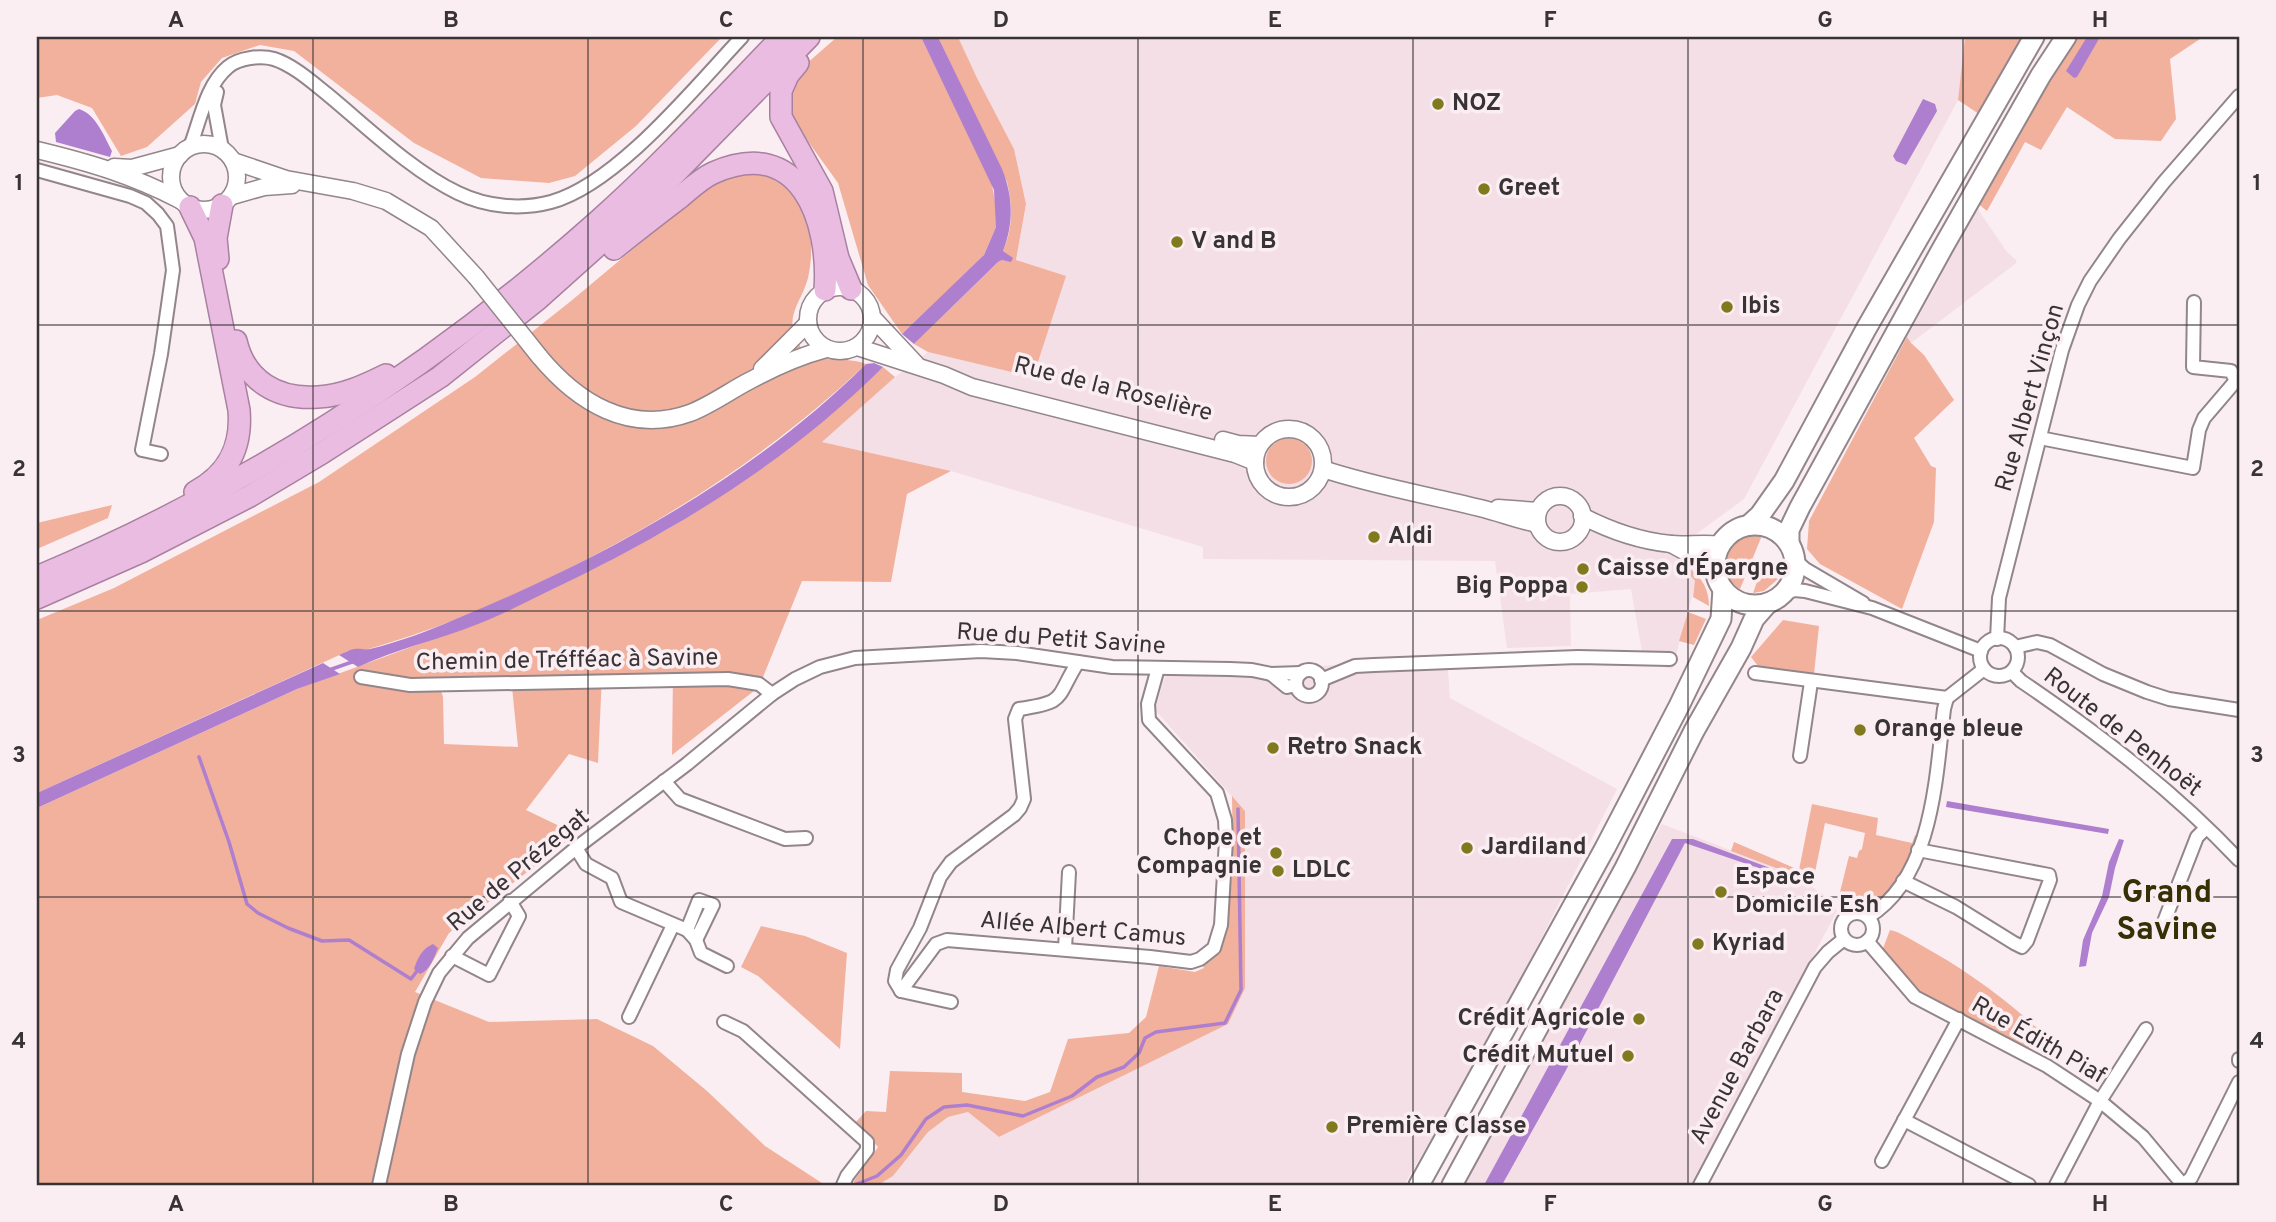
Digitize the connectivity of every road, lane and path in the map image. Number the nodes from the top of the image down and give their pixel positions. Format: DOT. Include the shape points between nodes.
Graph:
graph roads {
  1 [pos="742,37"];
  2 [pos="782,37"];
  3 [pos="809,37"];
  4 [pos="823,37"];
  5 [pos="2034,37"];
  6 [pos="2066,37"];
  7 [pos="251,58"];
  8 [pos="2239,96"];
  9 [pos="37,150"];
  10 [pos="185,151"];
  11 [pos="227,155"];
  12 [pos="102,166"];
  13 [pos="37,170"];
  14 [pos="316,185"];
  15 [pos="227,201"];
  16 [pos="185,204"];
  17 [pos="850,289"];
  18 [pos="825,290"];
  19 [pos="538,299"];
  20 [pos="2194,302"];
  21 [pos="872,317"];
  22 [pos="808,324"];
  23 [pos="453,339"];
  24 [pos="857,347"];
  25 [pos="826,349"];
  26 [pos="918,366"];
  27 [pos="955,379"];
  28 [pos="750,380"];
  29 [pos="2237,384"];
  30 [pos="2039,438"];
  31 [pos="1260,445"];
  32 [pos="160,454"];
  33 [pos="1255,462"];
  34 [pos="1323,468"];
  35 [pos="1582,516"];
  36 [pos="1538,518"];
  37 [pos="1749,525"];
  38 [pos="1609,530"];
  39 [pos="1577,534"];
  40 [pos="1671,544"];
  41 [pos="1720,545"];
  42 [pos="97,550"];
  43 [pos="1792,552"];
  44 [pos="1715,568"];
  45 [pos="37,577"];
  46 [pos="1723,589"];
  47 [pos="37,598"];
  48 [pos="1774,600"];
  49 [pos="1872,608"];
  50 [pos="1997,639"];
  51 [pos="2015,647"];
  52 [pos="1981,651"];
  53 [pos="1670,659"];
  54 [pos="1079,662"];
  55 [pos="1158,668"];
  56 [pos="1984,669"];
  57 [pos="2012,671"];
  58 [pos="1755,673"];
  59 [pos="361,677"];
  60 [pos="1298,679"];
  61 [pos="1321,680"];
  62 [pos="1811,682"];
  63 [pos="772,694"];
  64 [pos="1947,698"];
  65 [pos="2239,710"];
  66 [pos="1800,756"];
  67 [pos="664,781"];
  68 [pos="2206,828"];
  69 [pos="806,838"];
  70 [pos="576,848"];
  71 [pos="1919,850"];
  72 [pos="2239,860"];
  73 [pos="1069,872"];
  74 [pos="1903,881"];
  75 [pos="510,901"];
  76 [pos="1868,917"];
  77 [pos="673,925"];
  78 [pos="2162,927"];
  79 [pos="1844,939"];
  80 [pos="1867,941"];
  81 [pos="1065,949"];
  82 [pos="452,956"];
  83 [pos="727,966"];
  84 [pos="901,991"];
  85 [pos="951,1002"];
  86 [pos="629,1017"];
  87 [pos="1959,1019"];
  88 [pos="724,1022"];
  89 [pos="2146,1029"];
  90 [pos="2239,1082"];
  91 [pos="2101,1101"];
  92 [pos="1904,1120"];
  93 [pos="1882,1161"];
  94 [pos="2177,1183"];
  95 [pos="379,1185"];
  96 [pos="843,1185"];
  97 [pos="1419,1185"];
  98 [pos="1452,1185"];
  99 [pos="1700,1185"];
  100 [pos="2029,1185"];
  101 [pos="2056,1185"];
  1 -- 7 [label="street" via="642,144 583,189 526,206 484,203 432,179 303,75 274,59"];
  2 -- 23 [label="highway" via="599,220"];
  3 -- 19 [label="highway" via="682,167"];
  4 -- 17 [label="highway" via="788,75 781,91 781,117 822,191"];
  5 -- 37 [label="main road" via="1784,481"];
  6 -- 43 [label="main road" via="1800,507 1789,530"];
  7 -- 10 [label="street" via="230,65 214,82"];
  7 -- 11 [label="street" via="219,86 214,105"];
  8 -- 30 [label="street, Rue Albert Vinçon" via="2164,182 2090,281 2062,349"];
  9 -- 12 [label="street"];
  10 -- 11 [label="street" via="205,144"];
  10 -- 12 [label="street" via="132,168"];
  10 -- 16 [label="street" via="171,180"];
  11 -- 14 [label="street" via="261,172"];
  11 -- 15 [label="street" via="237,175"];
  12 -- 16 [label="street"];
  13 -- 32 [label="street" via="130,196 146,203 167,226 173,270 142,450"];
  14 -- 15 [label="street" via="264,187"];
  14 -- 28 [label="street, bridge" via="386,201 431,228 557,378 598,408 628,419 660,420 690,413"];
  15 -- 16 [label="street" via="206,210"];
  15 -- 23 [label="highway" via="216,238 219,264 239,353 255,379 275,390 318,397 368,383 438,340"];
  16 -- 42 [label="highway" via="205,238 241,431 235,451 215,478 119,531"];
  17 -- 18 [label="street"];
  17 -- 21 [label="street" via="866,300"];
  18 -- 19 [label="highway" via="822,236 807,194 779,169 737,164 710,174 563,289"];
  18 -- 22 [label="street" via="811,304"];
  19 -- 47 [label="highway" via="440,377 298,468 141,552"];
  20 -- 29 [label="street" via="2193,367 2231,371"];
  21 -- 24 [label="street" via="869,334"];
  21 -- 26 [label="street, Rue de la Roselière"];
  22 -- 25 [label="street"];
  22 -- 28 [label="street"];
  23 -- 42 [label="highway" via="311,436 230,484"];
  24 -- 25 [label="street" via="836,352"];
  24 -- 26 [label="street, Rue de la Roselière"];
  25 -- 28 [label="street"];
  26 -- 27 [label="street, Rue de la Roselière"];
  27 -- 31 [label="street, Rue de la Roselière" via="974,379 1238,444"];
  27 -- 33 [label="street, Rue de la Roselière"];
  29 -- 30 [label="street" via="2204,418 2193,468"];
  30 -- 50 [label="street, Rue Albert Vinçon" via="1999,598"];
  31 -- 33 [label="street"];
  31 -- 34 [label="street" via="1279,430 1306,433 1322,454"];
  33 -- 34 [label="street" via="1265,486 1286,497 1312,488"];
  34 -- 36 [label="street" via="1512,519"];
  35 -- 36 [label="street" via="1574,502 1562,496 1549,499"];
  35 -- 38 [label="street"];
  35 -- 39 [label="street"];
  36 -- 39 [label="street" via="1544,536 1555,541 1567,541"];
  37 -- 41 [label="main road" via="1732,532"];
  37 -- 43 [label="main road" via="1774,530"];
  38 -- 39 [label="street"];
  38 -- 40 [label="street"];
  40 -- 41 [label="street"];
  40 -- 44 [label="street"];
  41 -- 44 [label="main road"];
  42 -- 45 [label="highway"];
  43 -- 48 [label="main road" via="1792,581"];
  43 -- 49 [label="street" via="1805,569"];
  44 -- 46 [label="main road"];
  46 -- 48 [label="main road" via="1742,603"];
  46 -- 97 [label="main road" via="1721,619 1679,706"];
  48 -- 49 [label="street" via="1794,590"];
  48 -- 98 [label="main road" via="1754,619"];
  49 -- 52 [label="street"];
  50 -- 51 [label="street"];
  50 -- 52 [label="street"];
  51 -- 57 [label="street" via="2018,657"];
  51 -- 65 [label="street" via="2037,642 2050,645 2147,692"];
  52 -- 56 [label="street"];
  53 -- 61 [label="street, Rue du Petit Savine" via="1577,657 1355,666"];
  54 -- 55 [label="street, Rue du Petit Savine"];
  54 -- 63 [label="street, Rue du Petit Savine" via="981,651 855,658 820,667"];
  54 -- 84 [label="street" via="1057,700 1018,709 1022,805 951,862 940,877 897,970 895,981"];
  55 -- 60 [label="street, Rue du Petit Savine" via="1252,670"];
  55 -- 81 [label="street, Allée Albert Camus" via="1148,704 1149,720 1217,793 1225,820 1221,925 1214,948 1191,962"];
  56 -- 57 [label="street" via="1994,676"];
  56 -- 64 [label="street"];
  57 -- 68 [label="street, Route de Penhoët" via="2155,780"];
  58 -- 62 [label="street"];
  59 -- 63 [label="street, Chemin de Tréfféac à Savine" via="410,685 728,679 759,684"];
  60 -- 61 [label="street, Rue du Petit Savine" via="1312,671"];
  60 -- 61 [label="street, Rue du Petit Savine" via="1301,693 1310,696 1318,692"];
  62 -- 64 [label="street"];
  62 -- 66 [label="street"];
  63 -- 67 [label="street, Rue de Prézegat"];
  64 -- 71 [label="street" via="1934,793"];
  67 -- 69 [label="street" via="680,799 785,839"];
  67 -- 70 [label="street, Rue de Prézegat"];
  68 -- 72 [label="street, Route de Penhoët"];
  68 -- 78 [label="street, Route de Penhoët" via="2197,837"];
  70 -- 75 [label="street, Rue de Prézegat"];
  70 -- 77 [label="street" via="586,864 612,878 621,902"];
  71 -- 74 [label="street"];
  71 -- 74 [label="street" via="2049,875 2027,941 2022,947"];
  73 -- 81 [label="street"];
  74 -- 76 [label="street" via="1882,909"];
  75 -- 82 [label="street, Rue de Prézegat"];
  75 -- 82 [label="street" via="519,916 489,975"];
  76 -- 79 [label="street" via="1858,913 1844,919 1840,929"];
  76 -- 80 [label="street" via="1873,932"];
  77 -- 83 [label="street" via="692,935 701,953"];
  77 -- 86 [label="street"];
  79 -- 80 [label="street" via="1853,945"];
  79 -- 99 [label="street, Avenue Barbara" via="1815,967"];
  80 -- 87 [label="street, Rue Édith Piaf" via="1907,991"];
  81 -- 84 [label="street, Allée Albert Camus" via="941,941"];
  82 -- 95 [label="street, Rue de Prézegat" via="429,992 416,1028"];
  84 -- 85 [label="street"];
  87 -- 91 [label="street, Rue Édith Piaf" via="2048,1066"];
  87 -- 92 [label="street"];
  88 -- 96 [label="street" via="743,1031 867,1142 867,1150"];
  89 -- 91 [label="street"];
  90 -- 94 [label="street" via="2191,1178"];
  91 -- 94 [label="street, Rue Édith Piaf" via="2143,1137"];
  91 -- 101 [label="street"];
  92 -- 93 [label="street"];
  92 -- 100 [label="street"];
}
